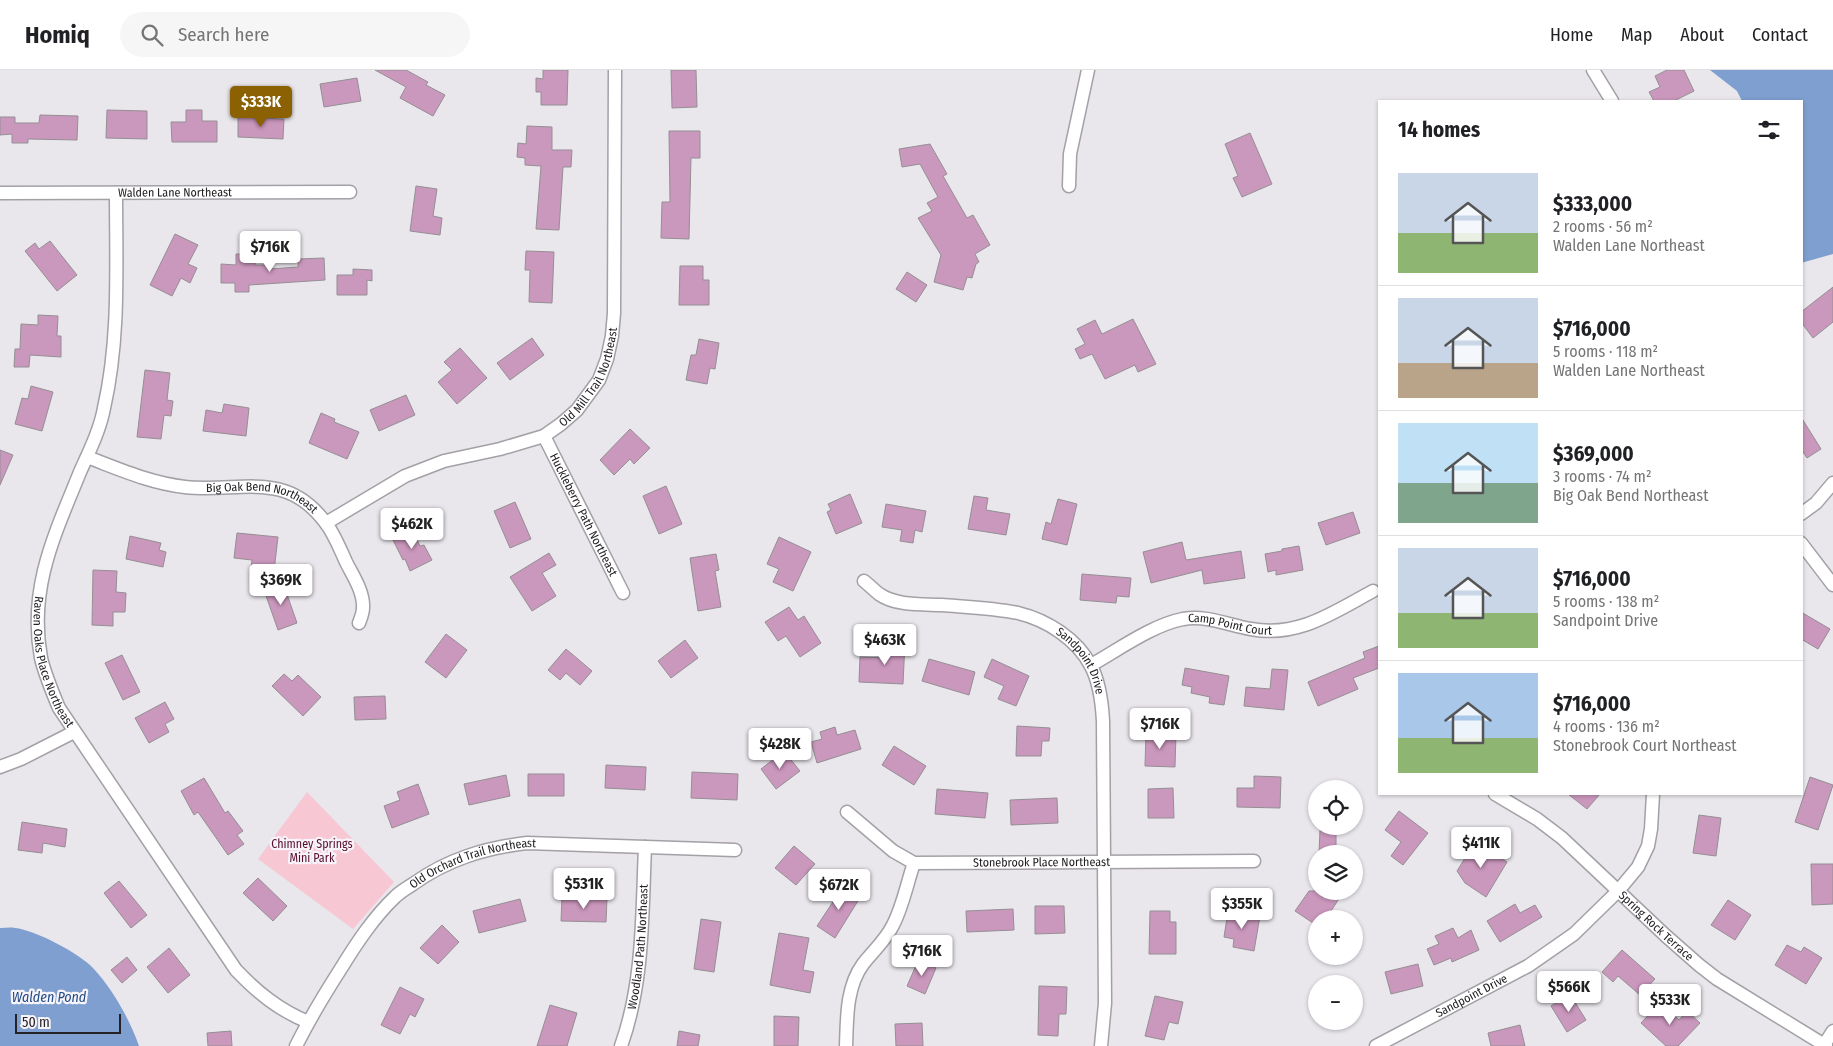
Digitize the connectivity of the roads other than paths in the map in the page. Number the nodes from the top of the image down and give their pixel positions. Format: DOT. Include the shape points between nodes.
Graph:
graph roads {
  1 [pos="615,70"];
  2 [pos="1088,70"];
  3 [pos="1593,70"];
  4 [pos="1611,100"];
  5 [pos="1069,186"];
  6 [pos="350,192"];
  7 [pos="0,193"];
  8 [pos="116,193"];
  9 [pos="544,436"];
  10 [pos="87,457"];
  11 [pos="1833,483"];
  12 [pos="1803,513"];
  13 [pos="326,523"];
  14 [pos="1803,546"];
  15 [pos="864,581"];
  16 [pos="1833,585"];
  17 [pos="1373,591"];
  18 [pos="623,594"];
  19 [pos="359,623"];
  20 [pos="1091,665"];
  21 [pos="74,732"];
  22 [pos="0,767"];
  23 [pos="1497,795"];
  24 [pos="1653,795"];
  25 [pos="847,812"];
  26 [pos="645,846"];
  27 [pos="735,850"];
  28 [pos="1254,861"];
  29 [pos="1104,862"];
  30 [pos="914,863"];
  31 [pos="1618,891"];
  32 [pos="308,1022"];
  33 [pos="1833,1030"];
  34 [pos="1825,1045"];
  35 [pos="296,1046"];
  36 [pos="621,1046"];
  37 [pos="846,1046"];
  38 [pos="1101,1046"];
  39 [pos="1376,1046"];
  1 -- 9 [label="street, Old Mill Trail Northeast" via="612,336 599,380 589,396"];
  2 -- 5 [label="street" via="1070,154"];
  3 -- 4 [label="street"];
  6 -- 8 [label="street, Walden Lane Northeast"];
  7 -- 8 [label="street, Walden Lane Northeast"];
  8 -- 10 [label="street, Raven Oaks Place Northeast" via="116,306 111,374 104,411"];
  9 -- 13 [label="street, Old Mill Trail Northeast" via="420,470"];
  9 -- 18 [label="street, Huckleberry Path Northeast"];
  10 -- 13 [label="street, Big Oak Bend Northeast" via="140,477 186,487 281,488 297,495"];
  10 -- 21 [label="street, Raven Oaks Place Northeast" via="50,545 39,598 38,631 42,658 59,708"];
  11 -- 12 [label="street"];
  13 -- 19 [label="street, Big Oak Bend Northeast" via="360,591 363,608"];
  14 -- 16 [label="street"];
  15 -- 20 [label="street, Sandpoint Drive" via="880,595 899,602 1000,610 1038,619 1067,637"];
  17 -- 20 [label="street, Camp Point Court" via="1308,625 1290,629 1265,631 1208,619 1183,619 1153,630"];
  20 -- 29 [label="street, Sandpoint Drive" via="1102,700 1104,721"];
  21 -- 22 [label="street"];
  21 -- 32 [label="street, Raven Oaks Place Northeast" via="236,970 267,1000"];
  23 -- 31 [label="street, Spring Rock Terrace" via="1551,829"];
  24 -- 31 [label="street, Sandpoint Drive" via="1648,846 1638,867"];
  25 -- 30 [label="street"];
  26 -- 27 [label="street, Old Orchard Trail Northeast"];
  26 -- 32 [label="street, Old Orchard Trail Northeast" via="527,842 498,846 452,861 396,896 374,920"];
  26 -- 36 [label="street, Woodland Path Northeast" via="639,968 628,1028"];
  28 -- 29 [label="street, Stonebrook Place Northeast"];
  29 -- 30 [label="street, Stonebrook Place Northeast"];
  29 -- 38 [label="street, Sandpoint Drive" via="1105,1012"];
  30 -- 37 [label="street" via="893,925 855,979 848,1005"];
  31 -- 34 [label="street, Spring Rock Terrace" via="1711,974"];
  31 -- 39 [label="street, Sandpoint Drive" via="1574,934 1528,966"];
  32 -- 35 [label="street, Old Orchard Trail Northeast"];
  33 -- 34 [label="street"];
}
